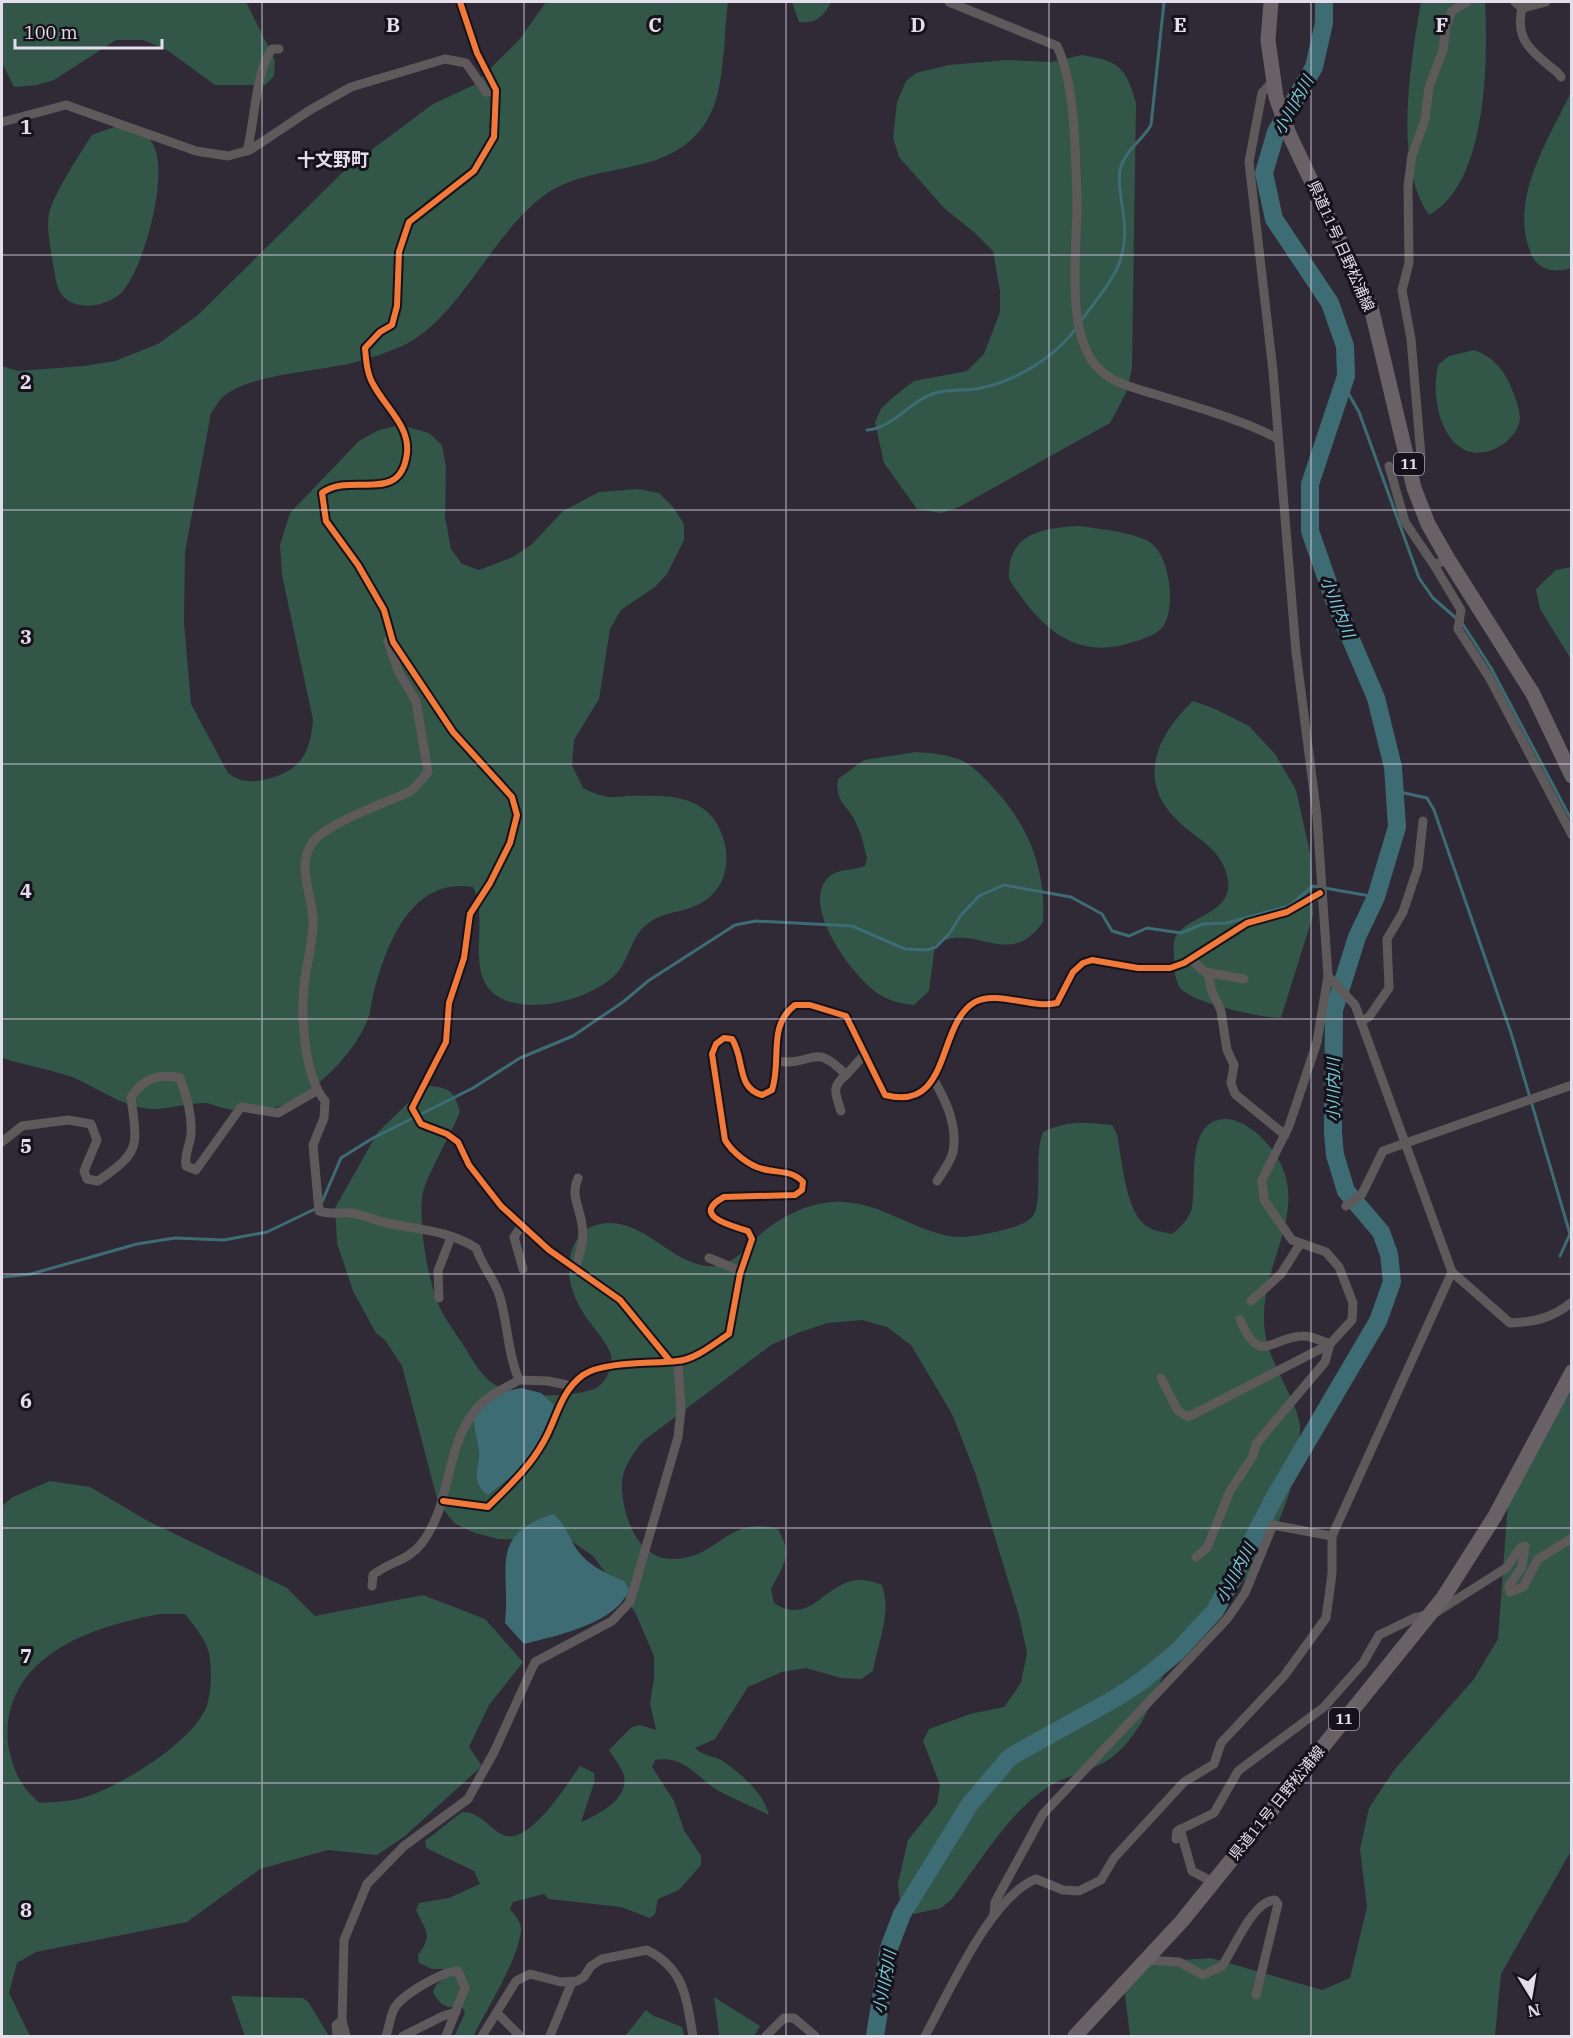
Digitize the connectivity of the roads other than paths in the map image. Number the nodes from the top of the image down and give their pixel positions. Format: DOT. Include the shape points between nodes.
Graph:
graph roads {
  1 [pos="460,2"];
  2 [pos="950,2"];
  3 [pos="1271,2"];
  4 [pos="1467,2"];
  5 [pos="1546,2"];
  6 [pos="1519,5"];
  7 [pos="279,49"];
  8 [pos="1561,77"];
  9 [pos="1273,81"];
  10 [pos="496,90"];
  11 [pos="2,122"];
  12 [pos="248,151"];
  13 [pos="1278,438"];
  14 [pos="1408,464"];
  15 [pos="1389,466"];
  16 [pos="1441,562"];
  17 [pos="384,610"];
  18 [pos="1572,776"];
  19 [pos="1423,821"];
  20 [pos="1572,835"];
  21 [pos="1320,894"];
  22 [pos="1190,959"];
  23 [pos="1208,973"];
  24 [pos="1328,976"];
  25 [pos="1244,980"];
  26 [pos="1361,1022"];
  27 [pos="865,1054"];
  28 [pos="777,1061"];
  29 [pos="846,1075"];
  30 [pos="934,1080"];
  31 [pos="1572,1085"];
  32 [pos="316,1091"];
  33 [pos="841,1111"];
  34 [pos="1285,1135"];
  35 [pos="2,1142"];
  36 [pos="1404,1143"];
  37 [pos="578,1178"];
  38 [pos="937,1181"];
  39 [pos="1346,1206"];
  40 [pos="522,1225"];
  41 [pos="451,1237"];
  42 [pos="1300,1244"];
  43 [pos="709,1258"];
  44 [pos="576,1268"];
  45 [pos="523,1269"];
  46 [pos="741,1271"];
  47 [pos="1452,1272"];
  48 [pos="439,1298"];
  49 [pos="1251,1301"];
  50 [pos="1572,1302"];
  51 [pos="1240,1320"];
  52 [pos="1330,1344"];
  53 [pos="674,1361"];
  54 [pos="1572,1372"];
  55 [pos="1161,1378"];
  56 [pos="519,1380"];
  57 [pos="572,1386"];
  58 [pos="442,1500"];
  59 [pos="1332,1536"];
  60 [pos="1572,1538"];
  61 [pos="1196,1557"];
  62 [pos="372,1586"];
  63 [pos="1429,1615"];
  64 [pos="1180,1829"];
  65 [pos="1176,1839"];
  66 [pos="1213,1882"];
  67 [pos="994,1913"];
  68 [pos="1145,1960"];
  69 [pos="572,1982"];
  70 [pos="1256,1995"];
  71 [pos="456,2012"];
  72 [pos="497,2013"];
  73 [pos="342,2021"];
  74 [pos="337,2037"];
  75 [pos="346,2037"];
  76 [pos="386,2037"];
  77 [pos="404,2037"];
  78 [pos="446,2037"];
  79 [pos="482,2037"];
  80 [pos="520,2037"];
  81 [pos="550,2037"];
  82 [pos="693,2037"];
  83 [pos="766,2037"];
  84 [pos="815,2037"];
  85 [pos="925,2037"];
  86 [pos="1075,2037"];
  1 -- 10 [label="street" via="477,53"];
  2 -- 13 [label="street" via="1057,46 1062,57 1070,98 1077,197 1076,303 1083,344 1100,371 1130,386"];
  3 -- 9 [label="main road, 県道11号 日野松浦線 / 11" via="1268,40"];
  4 -- 14 [label="street" via="1452,11 1446,26 1443,50 1429,87 1425,120 1412,155 1408,186 1409,263 1402,290 1411,339 1421,456"];
  5 -- 6 [label="street"];
  6 -- 8 [label="street" via="1518,26 1523,37"];
  7 -- 12 [label="street" via="272,49 267,56"];
  9 -- 13 [label="street" via="1262,93 1250,162"];
  9 -- 14 [label="main road, 県道11号 日野松浦線 / 11" via="1289,134 1371,307"];
  10 -- 12 [label="street" via="486,92 466,63 445,59 351,87"];
  10 -- 17 [label="street" via="494,137 474,171 409,222 399,252 397,306 392,325 365,348 372,384 405,433 403,471 386,484 330,487 321,493 327,521"];
  11 -- 12 [label="street" via="66,105 196,151 228,156"];
  13 -- 21 [label="street" via="1296,652 1317,817"];
  14 -- 16 [label="main road, 県道11号 日野松浦線 / 11"];
  15 -- 16 [label="street" via="1405,522"];
  16 -- 18 [label="main road, 県道11号 日野松浦線 / 11" via="1533,694"];
  16 -- 20 [label="street" via="1461,610 1458,629 1489,677"];
  17 -- 32 [label="street" via="382,627 398,671 416,701 428,772 411,791 378,804 313,841 305,857 314,920 304,988 305,1042"];
  17 -- 40 [label="street" via="393,642 415,677 453,732 512,797 517,815 510,843 470,914 464,958 449,1003 446,1042 412,1108 421,1124 458,1142 469,1166"];
  19 -- 26 [label="street" via="1418,867 1402,912 1387,939 1389,988 1370,1017"];
  21 -- 22 [label="street" via="1287,912 1247,923"];
  21 -- 24 [label="street"];
  22 -- 23 [label="street"];
  22 -- 30 [label="street" via="1170,968 1151,969 1092,960 1073,972 1057,1003 1045,1006 987,998 975,1002 961,1014"];
  23 -- 25 [label="street"];
  23 -- 34 [label="street" via="1234,1065 1231,1083 1235,1094"];
  24 -- 26 [label="street" via="1355,1005"];
  24 -- 34 [label="street" via="1317,1042"];
  26 -- 36 [label="street"];
  27 -- 28 [label="street" via="846,1016 810,1005 795,1005 779,1022"];
  27 -- 29 [label="street"];
  27 -- 30 [label="street" via="885,1095 899,1098 915,1094"];
  28 -- 29 [label="street" via="793,1064 814,1055 822,1056"];
  28 -- 46 [label="street" via="772,1090 762,1095 745,1084 739,1049 732,1039 724,1038 716,1044 712,1054 724,1140 730,1150 760,1169 789,1173 803,1182 802,1190 795,1196 724,1197 716,1202 713,1216 718,1222 748,1231 752,1239"];
  29 -- 33 [label="street" via="835,1083 834,1090"];
  30 -- 38 [label="street" via="949,1106 953,1153"];
  31 -- 36 [label="street"];
  32 -- 35 [label="street" via="278,1113 241,1107 196,1170 186,1166 184,1154 190,1137 191,1107 180,1078 164,1074 140,1085 131,1097 136,1140 128,1157 98,1181 87,1179 84,1171 97,1140 91,1124 68,1120 22,1126"];
  32 -- 41 [label="street" via="325,1101 324,1118 313,1145 320,1211 351,1213"];
  34 -- 42 [label="street" via="1262,1180 1264,1200 1292,1240"];
  36 -- 39 [label="street" via="1383,1151 1362,1194"];
  36 -- 47 [label="street"];
  37 -- 44 [label="street" via="574,1200 583,1227"];
  40 -- 44 [label="street"];
  40 -- 45 [label="street" via="514,1237"];
  41 -- 48 [label="street" via="438,1271"];
  41 -- 56 [label="street" via="476,1248 499,1293 512,1364"];
  42 -- 49 [label="street" via="1281,1274"];
  42 -- 52 [label="street" via="1326,1252 1339,1267 1353,1303 1352,1320"];
  43 -- 46 [label="street"];
  44 -- 53 [label="street" via="620,1300"];
  46 -- 53 [label="street" via="729,1334 702,1351"];
  47 -- 50 [label="street" via="1510,1323 1535,1322 1556,1315"];
  47 -- 59 [label="street"];
  51 -- 52 [label="street" via="1248,1337 1262,1346 1303,1336"];
  52 -- 55 [label="street" via="1188,1417 1178,1411"];
  52 -- 61 [label="street" via="1325,1362 1256,1444 1253,1456 1230,1491 1207,1548"];
  53 -- 57 [label="street" via="599,1370 584,1374"];
  53 -- 73 [label="street" via="681,1410 678,1437 630,1602 612,1621 535,1662 468,1799 404,1846 368,1884 344,1940"];
  54 -- 63 [label="main road, 県道11号 日野松浦線 / 11" via="1495,1516"];
  56 -- 57 [label="street"];
  56 -- 58 [label="street" via="484,1401 465,1425 453,1452"];
  57 -- 58 [label="street" via="526,1470 488,1507"];
  58 -- 62 [label="street" via="439,1517 422,1544 407,1559 373,1575"];
  59 -- 67 [label="street" via="1274,1526 1245,1593 1227,1619 1042,1814 995,1902"];
  59 -- 67 [label="street" via="1326,1618 1284,1676 1221,1743 1214,1764 1184,1782 1114,1858 1101,1880 1079,1891 1063,1890 1036,1879 1021,1885"];
  60 -- 63 [label="street" via="1538,1559 1523,1587 1510,1592 1509,1586 1522,1567 1525,1546 1506,1568"];
  63 -- 64 [label="street" via="1379,1635 1363,1663 1324,1707 1238,1771 1214,1813"];
  63 -- 66 [label="main road, 県道11号 日野松浦線 / 11"];
  64 -- 65 [label="street"];
  64 -- 66 [label="street" via="1192,1871"];
  66 -- 68 [label="main road, 県道11号 日野松浦線 / 11"];
  67 -- 85 [label="street"];
  68 -- 70 [label="street" via="1179,1962 1203,1975 1214,1972 1222,1966 1252,1915 1275,1899 1278,1904"];
  68 -- 86 [label="main road, 県道11号 日野松浦線 / 11"];
  69 -- 72 [label="street" via="530,1974 516,1981"];
  69 -- 81 [label="street"];
  69 -- 82 [label="street" via="584,1977 602,1959 646,1950 668,1962 679,1976"];
  71 -- 76 [label="street" via="465,1988 458,1971 447,1971 403,1997 394,2009"];
  71 -- 77 [label="street"];
  71 -- 78 [label="street"];
  72 -- 79 [label="street"];
  72 -- 80 [label="street"];
  73 -- 74 [label="street" via="336,2025"];
  73 -- 75 [label="street"];
  83 -- 84 [label="street" via="784,2018 795,2018"];
}
